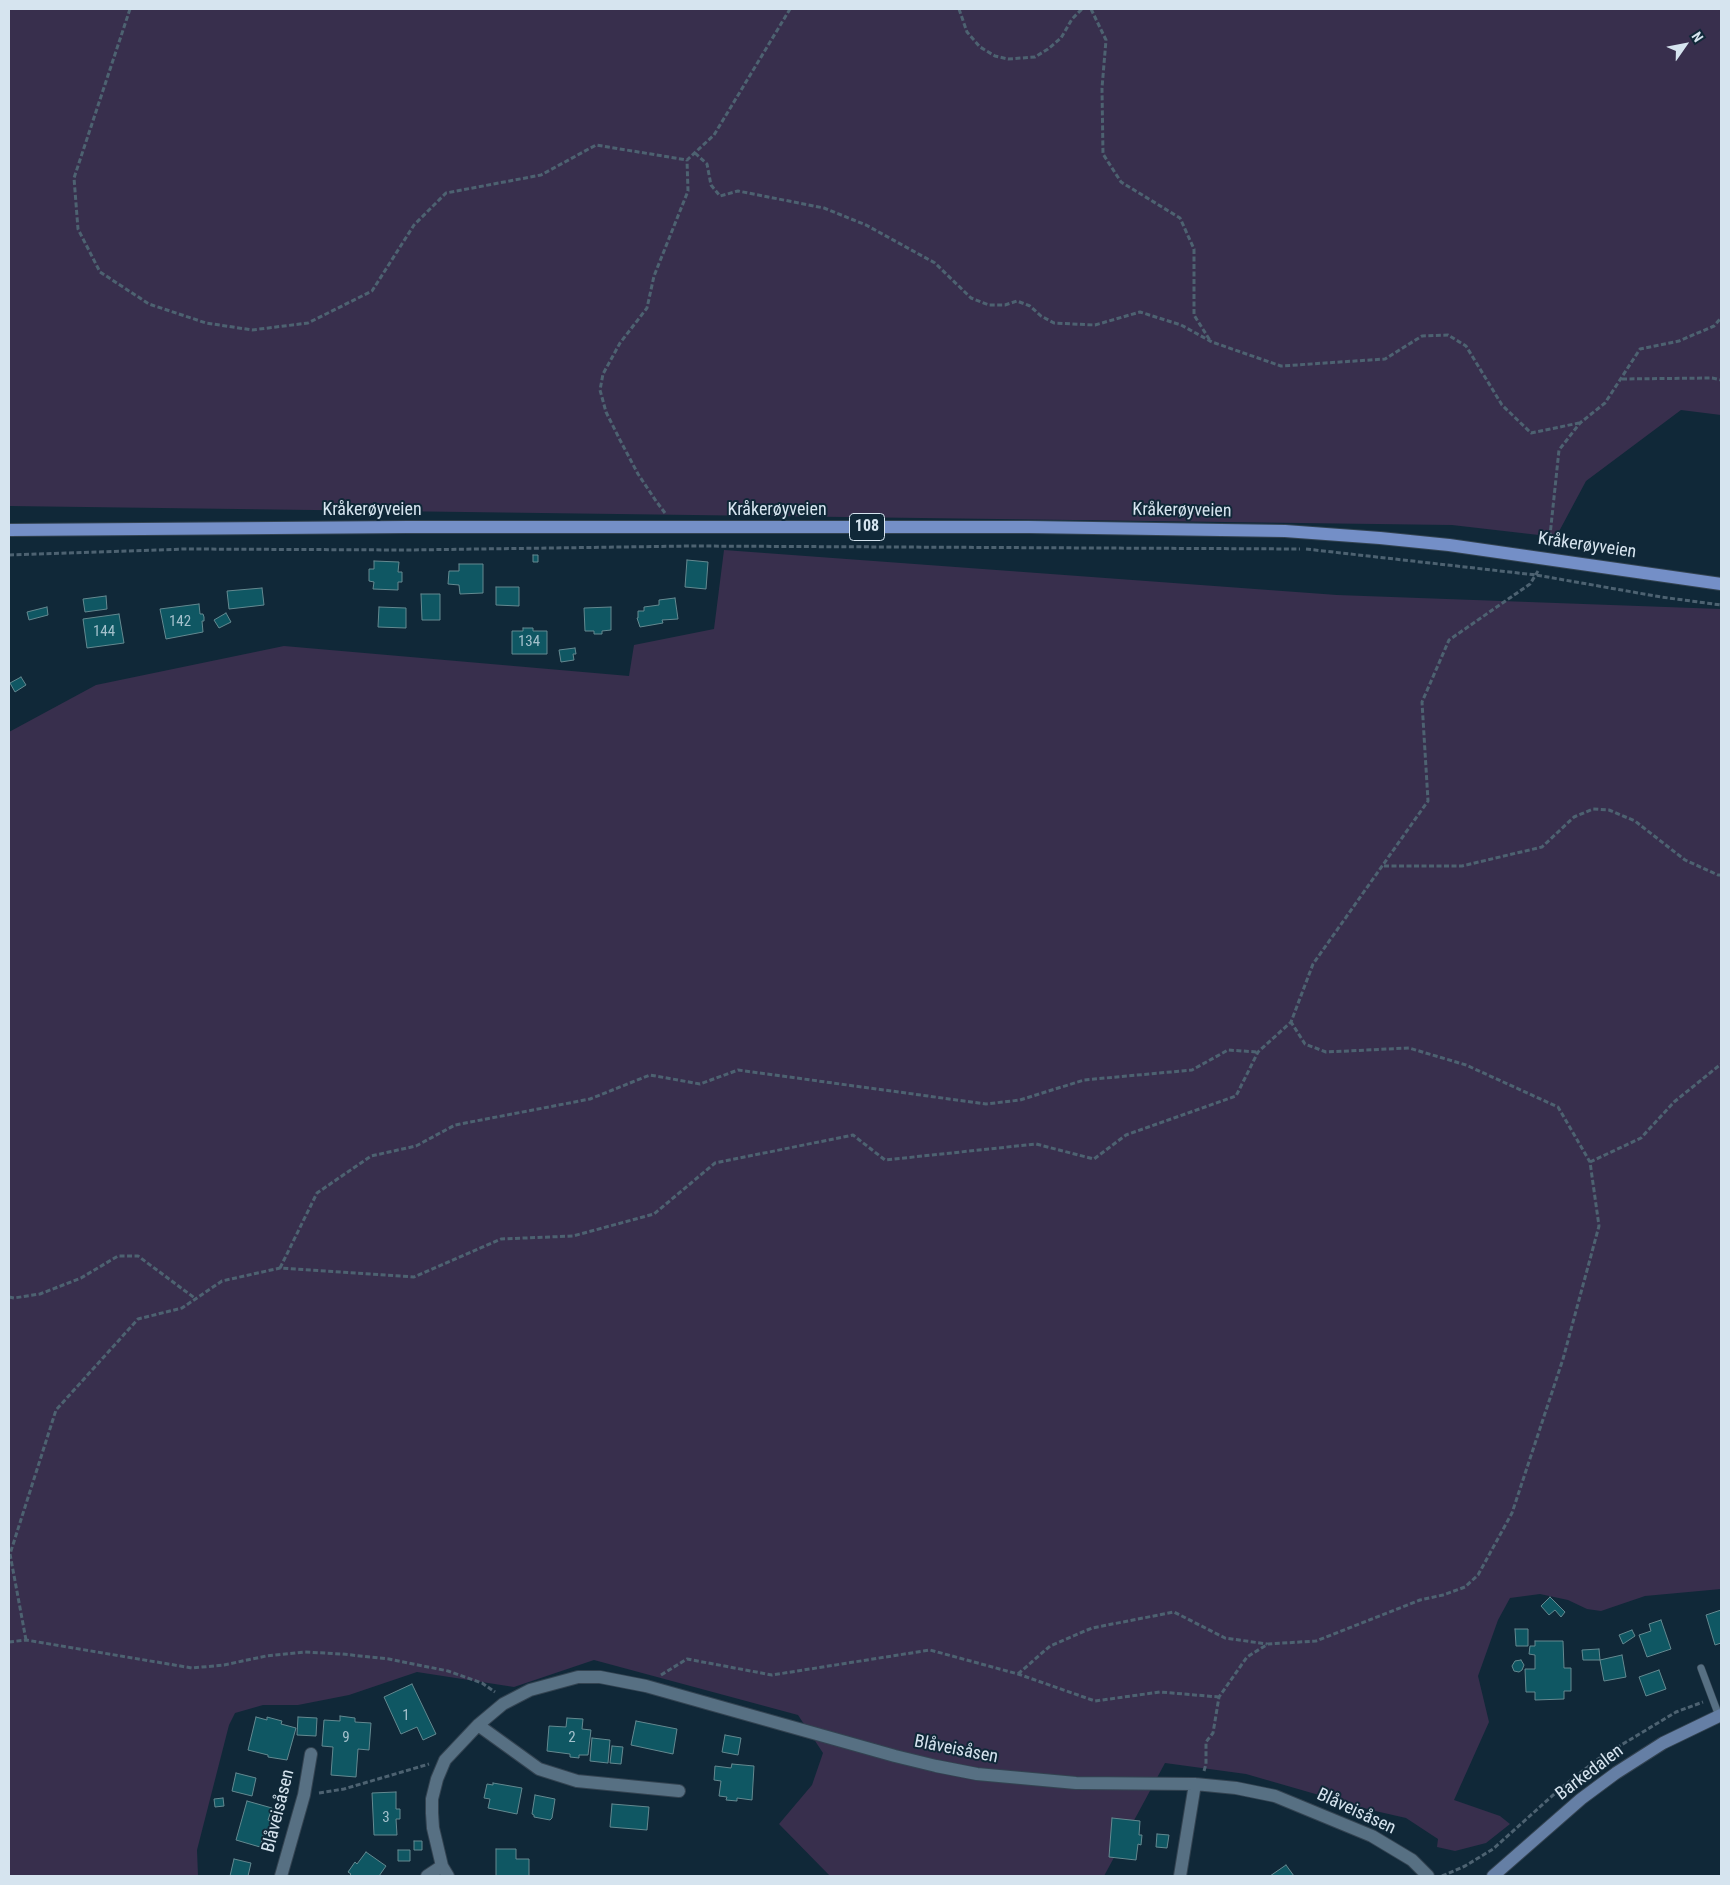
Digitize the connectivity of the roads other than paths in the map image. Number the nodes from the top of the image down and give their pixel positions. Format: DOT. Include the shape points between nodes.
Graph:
graph roads {
  1 [pos="9,530"];
  2 [pos="1721,584"];
  3 [pos="1702,1668"];
  4 [pos="1720,1716"];
  5 [pos="478,1725"];
  6 [pos="311,1754"];
  7 [pos="1195,1784"];
  8 [pos="679,1791"];
  9 [pos="445,1871"];
  10 [pos="281,1876"];
  11 [pos="428,1876"];
  12 [pos="1180,1876"];
  13 [pos="1428,1876"];
  14 [pos="1494,1876"];
  1 -- 2 [label="main road, Kråkerøyveien / 108" via="1039,527 1285,531 1390,538"];
  3 -- 4 [label="lane, Barkedalen"];
  4 -- 14 [label="main road, Barkedalen" via="1663,1743 1616,1773 1581,1799"];
  5 -- 7 [label="street, Blåveisåsen" via="503,1704 530,1690 578,1677 600,1677 646,1686 895,1756 977,1774 1076,1783"];
  5 -- 8 [label="street" via="539,1769 577,1781"];
  5 -- 9 [label="street, Blåveisåsen" via="445,1760 432,1799 433,1828"];
  6 -- 10 [label="street, Blåveisåsen" via="304,1795"];
  7 -- 12 [label="street"];
  7 -- 13 [label="street, Blåveisåsen" via="1275,1796 1372,1836 1412,1860"];
  9 -- 11 [label="street, Blåveisåsen"];
}
